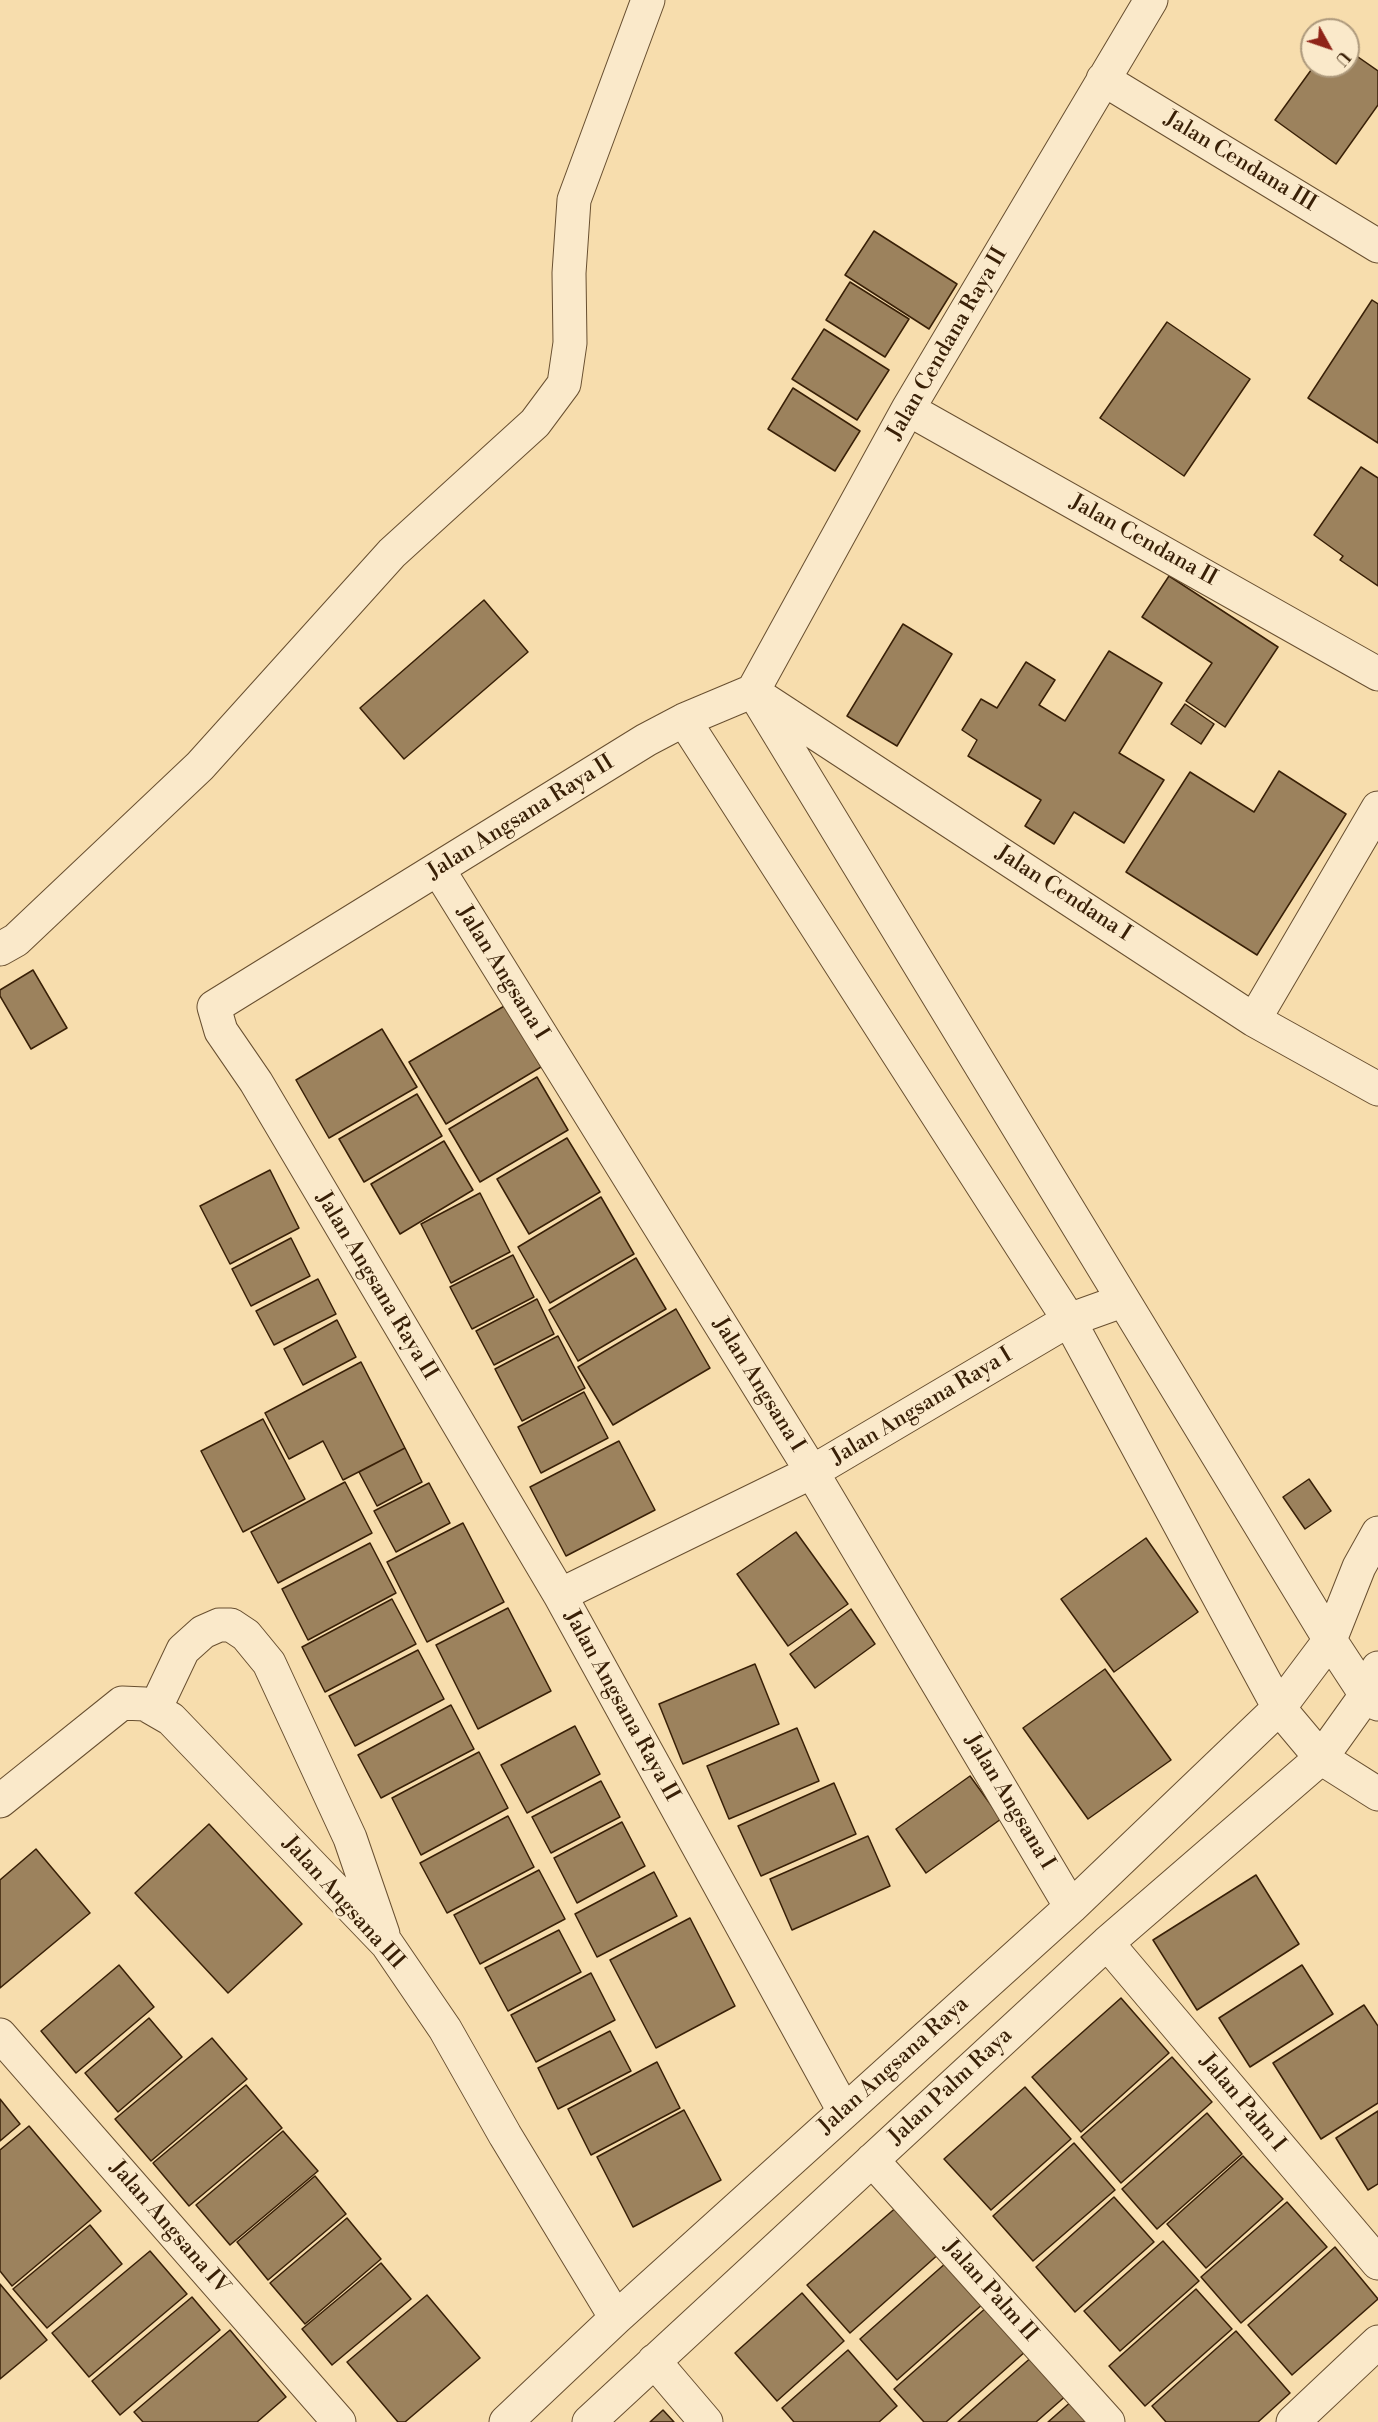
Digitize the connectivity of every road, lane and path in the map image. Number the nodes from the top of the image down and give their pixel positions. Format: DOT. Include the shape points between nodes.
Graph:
graph roads {
  1 [pos="648,0"];
  2 [pos="1151,0"];
  3 [pos="1103,79"];
  4 [pos="1378,246"];
  5 [pos="908,409"];
  6 [pos="1378,674"];
  7 [pos="753,691"];
  8 [pos="684,720"];
  9 [pos="1378,808"];
  10 [pos="438,869"];
  11 [pos="0,949"];
  12 [pos="1254,1020"];
  13 [pos="1378,1089"];
  14 [pos="1122,1301"];
  15 [pos="1069,1320"];
  16 [pos="812,1472"];
  17 [pos="1378,1533"];
  18 [pos="560,1595"];
  19 [pos="1330,1640"];
  20 [pos="1374,1689"];
  21 [pos="1279,1708"];
  22 [pos="155,1709"];
  23 [pos="1321,1758"];
  24 [pos="1378,1794"];
  25 [pos="0,1801"];
  26 [pos="1071,1907"];
  27 [pos="1107,1943"];
  28 [pos="387,1944"];
  29 [pos="0,2035"];
  30 [pos="844,2111"];
  31 [pos="872,2160"];
  32 [pos="1378,2264"];
  33 [pos="616,2318"];
  34 [pos="1378,2342"];
  35 [pos="654,2361"];
  36 [pos="339,2422"];
  37 [pos="506,2422"];
  38 [pos="589,2422"];
  39 [pos="706,2422"];
  40 [pos="1108,2422"];
  41 [pos="1293,2422"];
  1 -- 11 [label="street" via="574,200 570,343 564,384 550,405 392,554 200,766 16,939"];
  2 -- 3 [label="street, Jalan Cendana Raya II"];
  3 -- 4 [label="street, Jalan Cendana III"];
  3 -- 5 [label="street, Jalan Cendana Raya II"];
  5 -- 6 [label="street, Jalan Cendana II"];
  5 -- 7 [label="street, Jalan Cendana Raya II"];
  7 -- 8 [label="street, Jalan Angsana Raya II"];
  7 -- 12 [label="street, Jalan Cendana I"];
  7 -- 14 [label="street"];
  8 -- 10 [label="street, Jalan Angsana Raya II"];
  8 -- 15 [label="street"];
  9 -- 12 [label="street"];
  10 -- 16 [label="street, Jalan Angsana I"];
  10 -- 18 [label="street, Jalan Angsana Raya II" via="214,1007 221,1031 256,1082"];
  12 -- 13 [label="street, Jalan Cendana I"];
  14 -- 15 [label="street, Jalan Angsana Raya I"];
  14 -- 19 [label="street"];
  15 -- 16 [label="street, Jalan Angsana Raya I"];
  15 -- 21 [label="street"];
  16 -- 18 [label="street, Jalan Angsana Raya I"];
  16 -- 26 [label="street, Jalan Angsana I"];
  17 -- 19 [label="street, Jalan Angsana Raya" via="1359,1567"];
  18 -- 30 [label="street, Jalan Angsana Raya II"];
  19 -- 20 [label="street"];
  19 -- 21 [label="street, Jalan Angsana Raya"];
  20 -- 23 [label="street, Jalan Palm Raya"];
  21 -- 23 [label="street"];
  21 -- 26 [label="street, Jalan Angsana Raya"];
  22 -- 25 [label="street, Jalan Angsana III" via="145,1704 122,1703"];
  22 -- 28 [label="street, Jalan Angsana III" via="171,1719"];
  22 -- 28 [label="street" via="183,1650 203,1632 231,1625 246,1635 269,1664 345,1828"];
  23 -- 24 [label="street"];
  23 -- 27 [label="street, Jalan Palm Raya"];
  26 -- 30 [label="street, Jalan Angsana Raya"];
  27 -- 31 [label="street, Jalan Palm Raya"];
  27 -- 32 [label="street, Jalan Palm I"];
  28 -- 33 [label="street, Jalan Angsana III" via="445,2029"];
  29 -- 36 [label="street, Jalan Angsana IV"];
  30 -- 33 [label="street, Jalan Angsana Raya"];
  31 -- 35 [label="street, Jalan Palm Raya"];
  31 -- 40 [label="street, Jalan Palm II"];
  33 -- 37 [label="street, Jalan Angsana Raya"];
  34 -- 41 [label="street"];
  35 -- 38 [label="street, Jalan Palm Raya"];
  35 -- 39 [label="street"];
}
